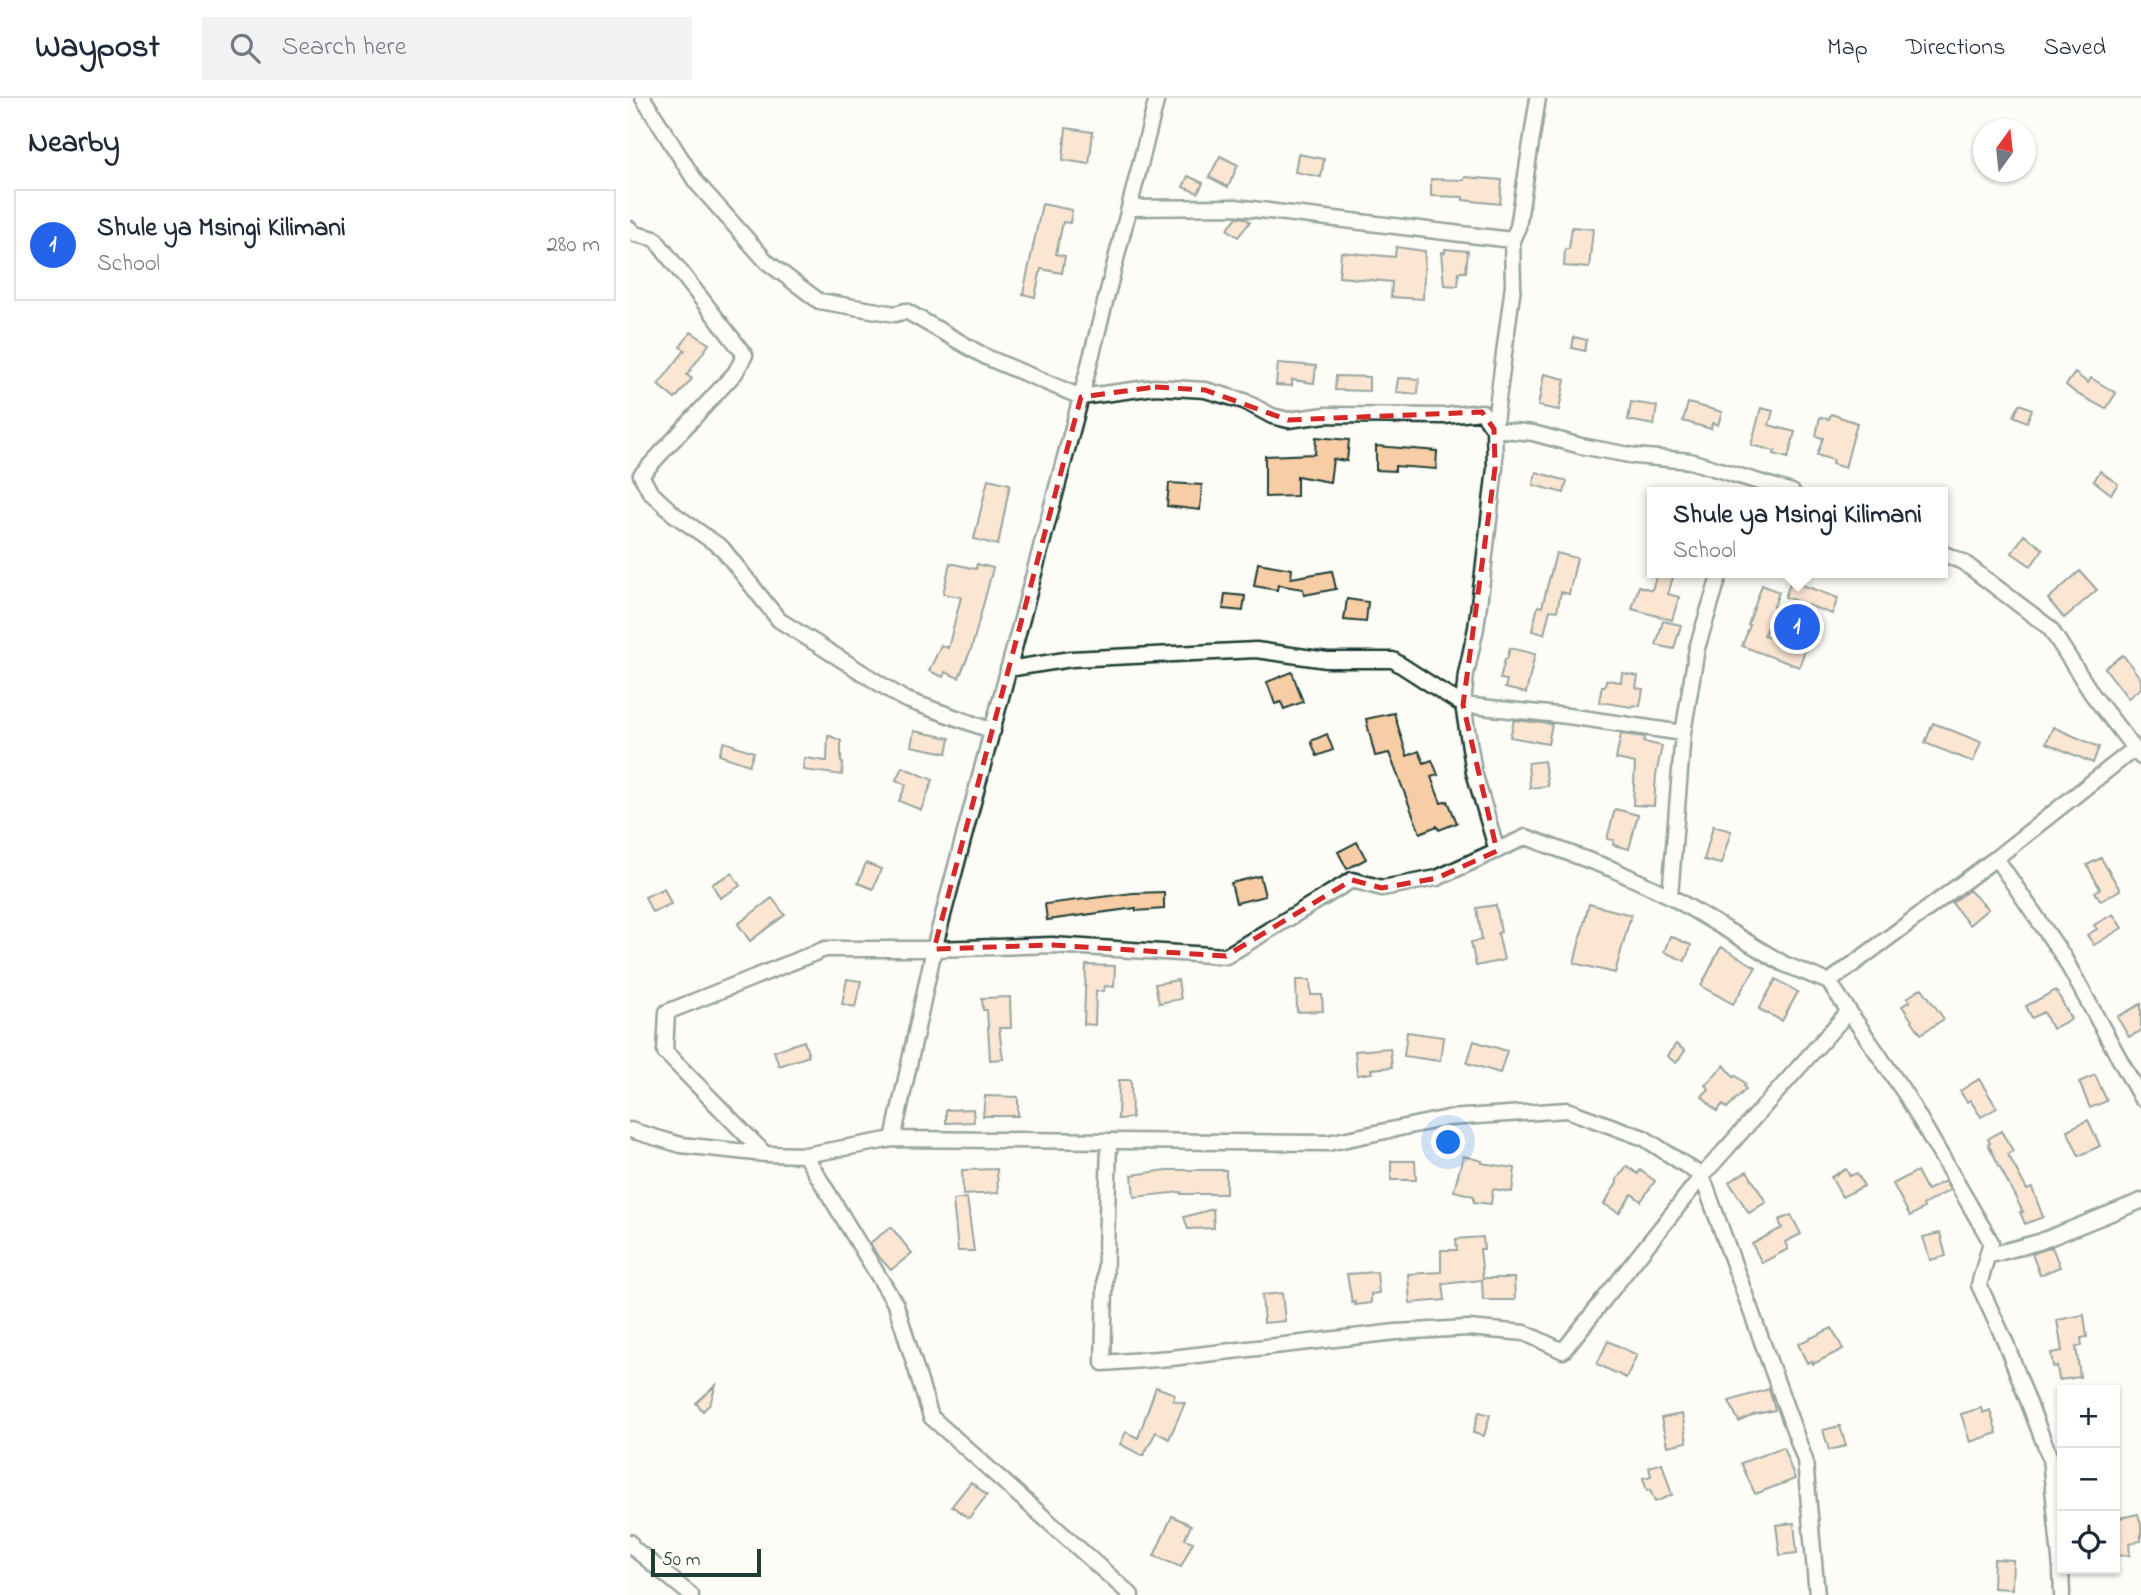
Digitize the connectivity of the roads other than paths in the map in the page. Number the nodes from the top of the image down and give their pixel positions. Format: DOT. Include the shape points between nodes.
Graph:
graph roads {
  1 [pos="643,98"];
  2 [pos="1157,98"];
  3 [pos="1538,98"];
  4 [pos="1129,208"];
  5 [pos="632,234"];
  6 [pos="1512,240"];
  7 [pos="1081,397"];
  8 [pos="1494,429"];
  9 [pos="1760,487"];
  10 [pos="1948,556"];
  11 [pos="1718,578"];
  12 [pos="1007,669"];
  13 [pos="1463,705"];
  14 [pos="993,731"];
  15 [pos="1683,733"];
  16 [pos="2138,753"];
  17 [pos="1497,851"];
  18 [pos="1996,858"];
  19 [pos="1670,896"];
  20 [pos="934,949"];
  21 [pos="1829,982"];
  22 [pos="1849,1011"];
  23 [pos="2141,1098"];
  24 [pos="630,1130"];
  25 [pos="893,1139"];
  26 [pos="1109,1142"];
  27 [pos="765,1154"];
  28 [pos="805,1154"];
  29 [pos="1702,1176"];
  30 [pos="2141,1201"];
  31 [pos="1987,1256"];
  32 [pos="630,1542"];
  33 [pos="691,1595"];
  34 [pos="1131,1595"];
  35 [pos="1817,1595"];
  36 [pos="2062,1595"];
  1 -- 7 [label="street" via="696,182 767,262 819,301 895,314 906,311 986,357"];
  2 -- 4 [label="street"];
  3 -- 6 [label="street" via="1518,227"];
  4 -- 6 [label="street" via="1235,207"];
  4 -- 7 [label="street"];
  5 -- 14 [label="street" via="655,239 745,355 735,373 641,475 650,492 722,548 779,620 904,699"];
  6 -- 8 [label="street" via="1513,286"];
  7 -- 8 [label="street" via="1155,387 1205,390 1288,420 1482,412"];
  7 -- 12 [label="street"];
  8 -- 9 [label="street" via="1635,456 1690,461"];
  8 -- 13 [label="street" via="1495,467"];
  10 -- 16 [label="street" via="2050,628 2092,694"];
  11 -- 15 [label="street" via="1697,648"];
  12 -- 13 [label="street" via="1071,659 1256,650 1327,660 1393,660"];
  12 -- 14 [label="street"];
  13 -- 15 [label="street"];
  13 -- 17 [label="street" via="1474,772"];
  14 -- 20 [label="street"];
  15 -- 19 [label="street"];
  16 -- 18 [label="street"];
  17 -- 19 [label="street" via="1526,837"];
  17 -- 20 [label="street" via="1437,878 1382,888 1352,880 1226,956 1052,945"];
  18 -- 21 [label="street"];
  18 -- 23 [label="street" via="2063,956"];
  19 -- 21 [label="street" via="1784,964"];
  20 -- 25 [label="street"];
  20 -- 27 [label="street" via="825,949 667,1012 665,1052"];
  21 -- 22 [label="street"];
  22 -- 29 [label="street"];
  22 -- 31 [label="street" via="1906,1095 1991,1242"];
  24 -- 27 [label="street" via="681,1145"];
  25 -- 26 [label="street"];
  25 -- 28 [label="street"];
  26 -- 29 [label="street" via="1328,1143 1448,1118 1567,1110 1644,1139"];
  26 -- 29 [label="street" via="1103,1363 1468,1328 1525,1333 1563,1351"];
  27 -- 28 [label="street"];
  28 -- 34 [label="street" via="896,1305 931,1417"];
  29 -- 35 [label="street" via="1805,1460"];
  30 -- 31 [label="street" via="2039,1242"];
  31 -- 36 [label="street" via="1979,1285 2050,1458"];
  32 -- 33 [label="street"];
}
